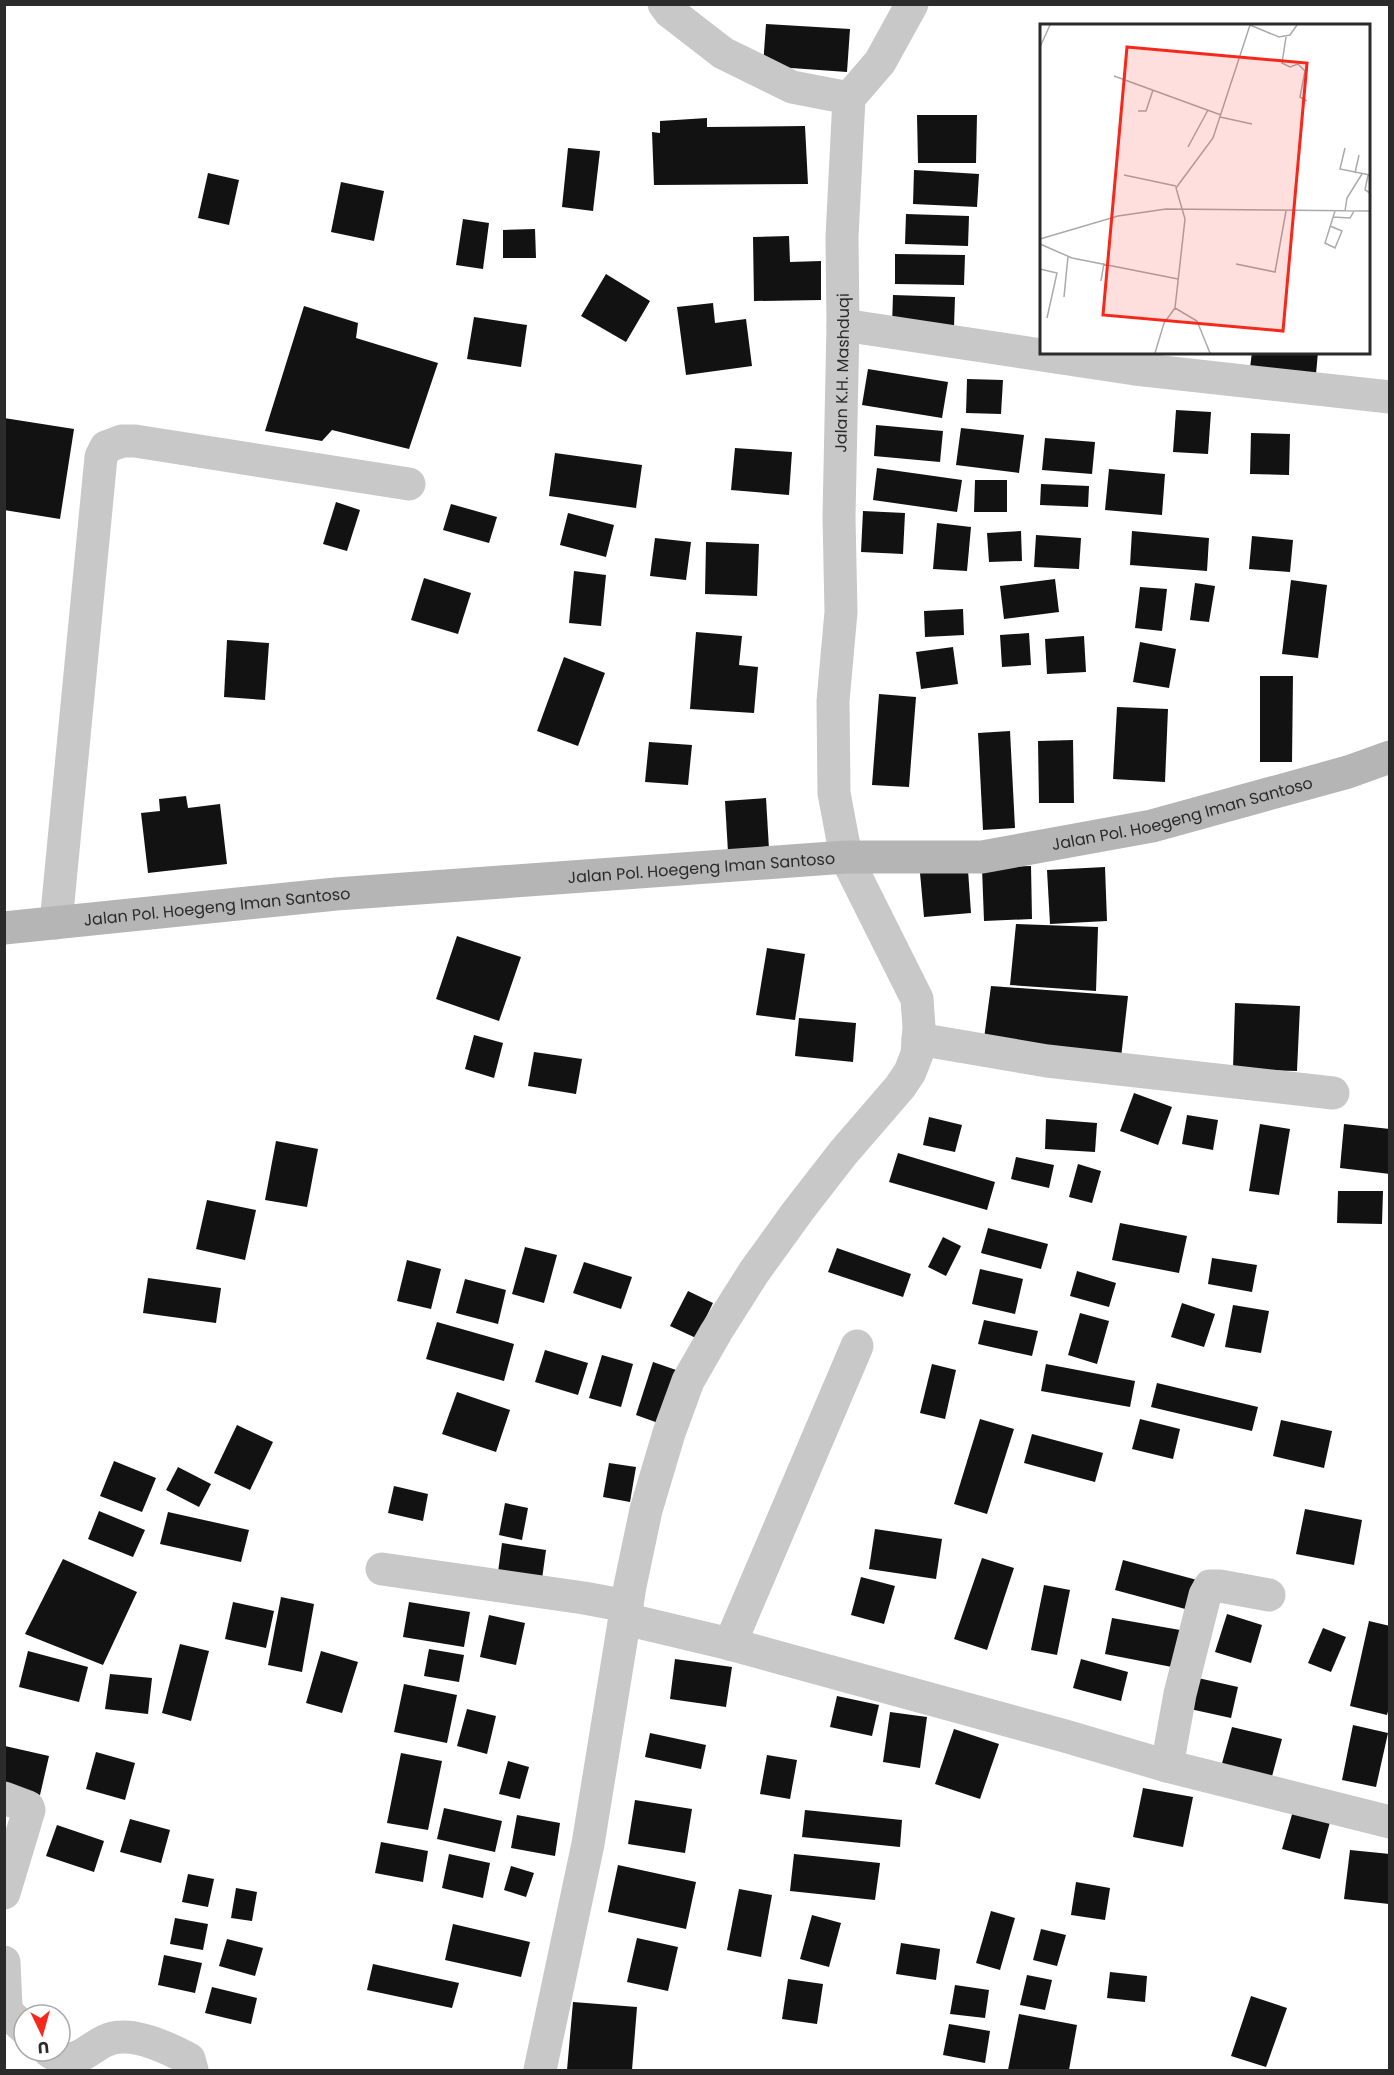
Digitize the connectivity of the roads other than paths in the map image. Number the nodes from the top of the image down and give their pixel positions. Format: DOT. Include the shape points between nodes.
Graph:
graph roads {
  1 [pos="664,4"];
  2 [pos="912,4"];
  3 [pos="849,98"];
  4 [pos="843,325"];
  5 [pos="1389,397"];
  6 [pos="409,484"];
  7 [pos="1389,757"];
  8 [pos="846,857"];
  9 [pos="56,923"];
  10 [pos="4,928"];
  11 [pos="918,1039"];
  12 [pos="1333,1093"];
  13 [pos="857,1346"];
  14 [pos="382,1569"];
  15 [pos="1269,1595"];
  16 [pos="626,1612"];
  17 [pos="730,1644"];
  18 [pos="1167,1766"];
  19 [pos="4,1798"];
  20 [pos="1389,1821"];
  21 [pos="4,1893"];
  22 [pos="4,1962"];
  23 [pos="12,2017"];
  24 [pos="72,2062"];
  25 [pos="192,2070"];
  26 [pos="540,2070"];
  1 -- 3 [label="street" via="723,53 792,87"];
  2 -- 3 [label="street" via="880,62"];
  3 -- 4 [label="street, Jalan K.H. Mashduqi" via="842,237"];
  4 -- 5 [label="street" via="1135,369"];
  4 -- 8 [label="street, Jalan K.H. Mashduqi" via="841,612 833,701 834,793"];
  6 -- 9 [label="street" via="135,441 106,447 101,457"];
  7 -- 8 [label="street, Jalan Pol. Hoegeng Iman Santoso" via="1152,826 1050,845 982,857"];
  8 -- 9 [label="street, Jalan Pol. Hoegeng Iman Santoso" via="336,894"];
  8 -- 11 [label="street, Jalan K.H. Mashduqi" via="916,999"];
  9 -- 10 [label="street, Jalan Pol. Hoegeng Iman Santoso"];
  11 -- 12 [label="street" via="1047,1061"];
  11 -- 16 [label="street, Jalan K.H. Mashduqi" via="917,1054 900,1088 791,1220 754,1272 688,1381 646,1510"];
  13 -- 17 [label="street"];
  14 -- 16 [label="street" via="584,1598"];
  15 -- 18 [label="street" via="1210,1586 1204,1595"];
  16 -- 17 [label="street"];
  16 -- 26 [label="street, Jalan K.H. Mashduqi" via="588,1844"];
  17 -- 18 [label="street"];
  18 -- 20 [label="street"];
  19 -- 21 [label="street" via="29,1810"];
  22 -- 23 [label="street" via="6,2007"];
  24 -- 25 [label="street" via="108,2038 124,2037 176,2052 189,2059"];
}
